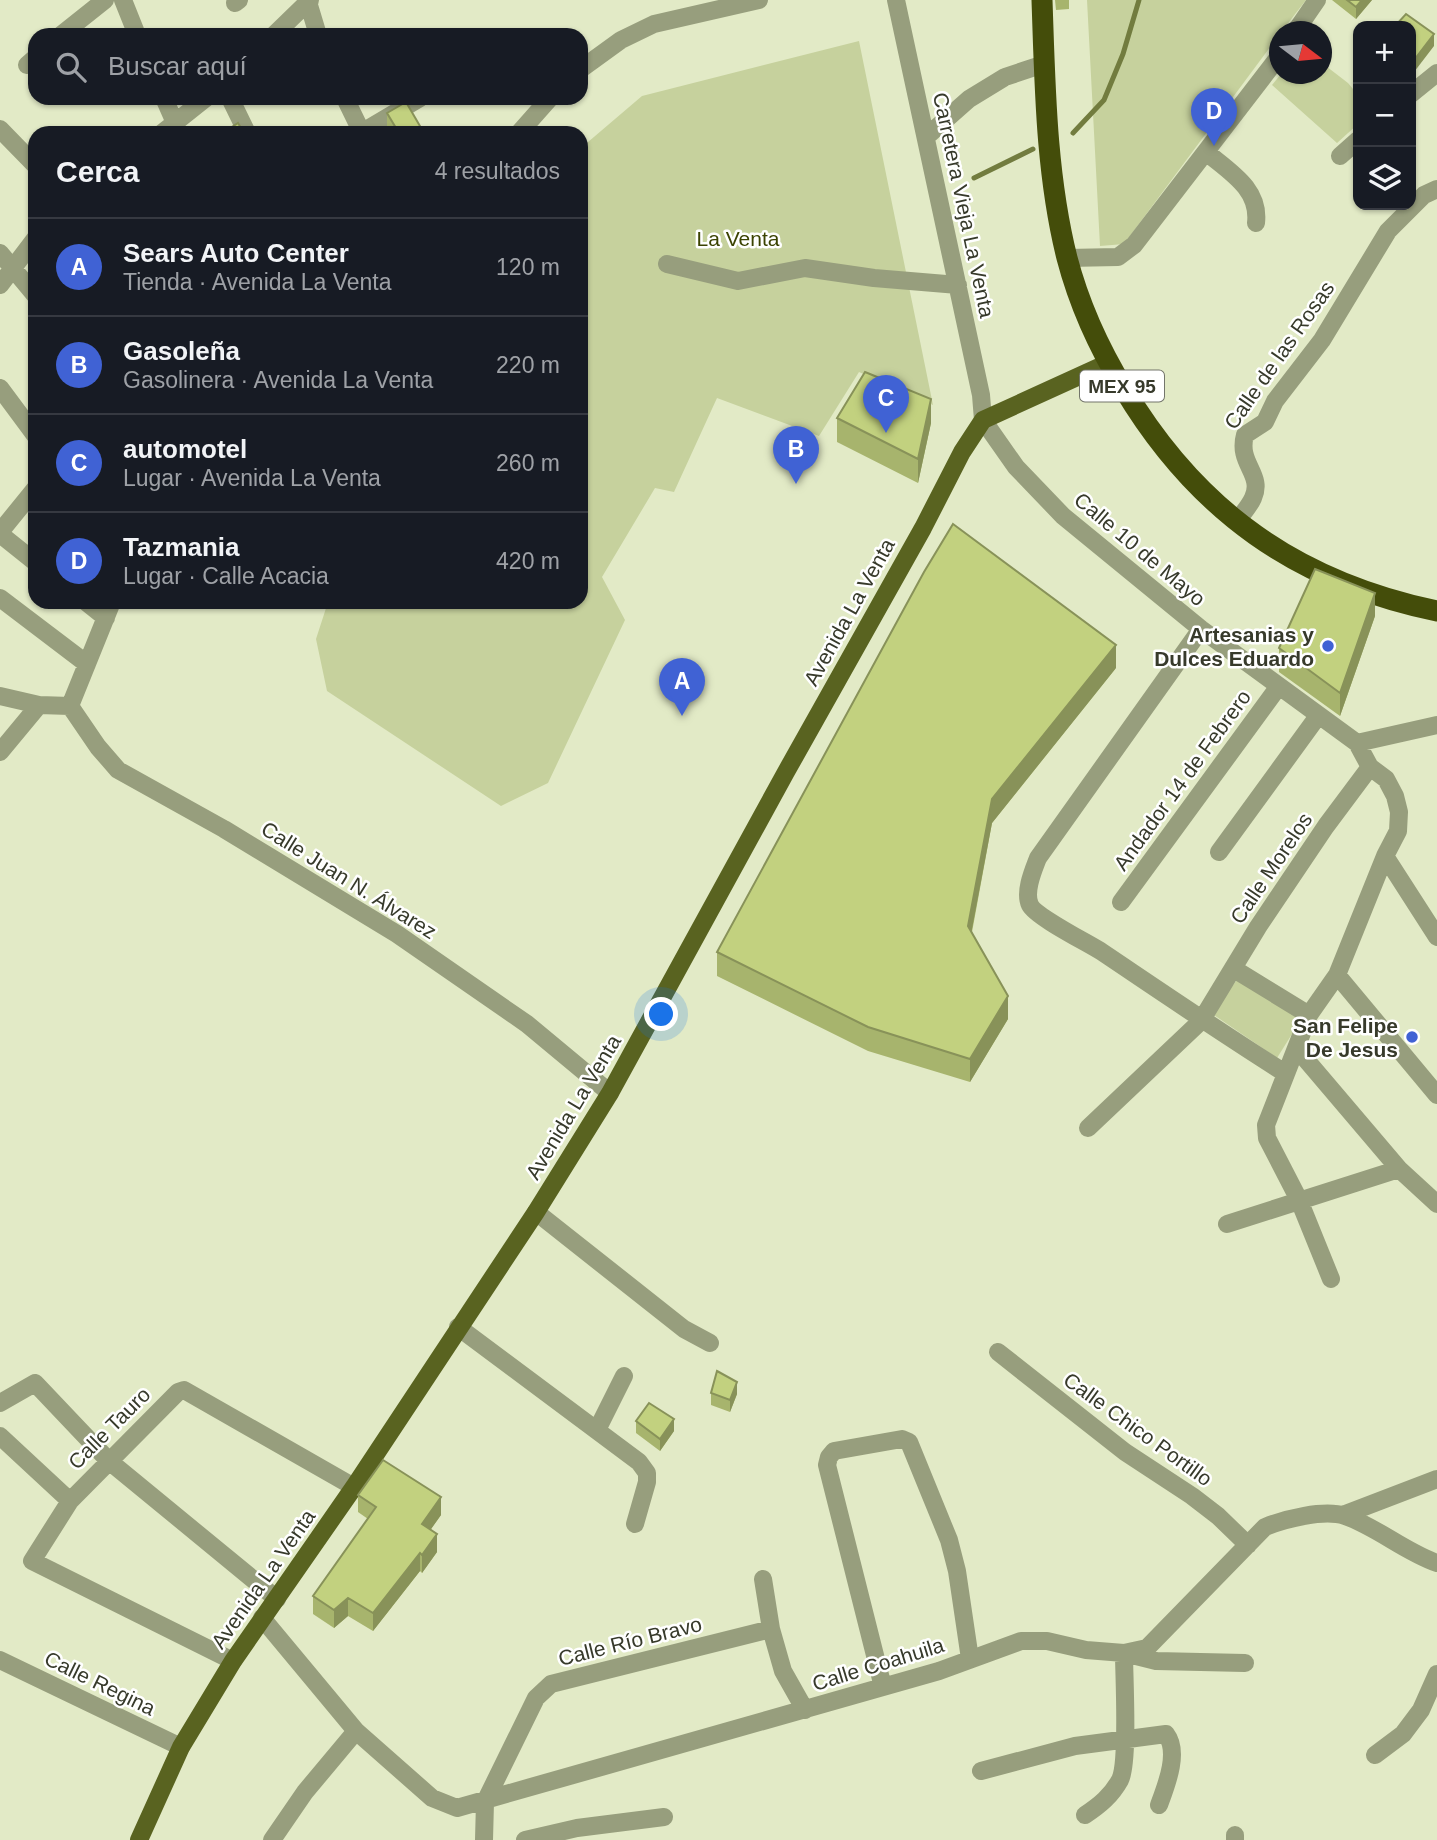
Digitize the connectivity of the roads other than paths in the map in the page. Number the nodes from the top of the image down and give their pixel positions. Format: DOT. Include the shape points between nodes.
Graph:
graph roads {
  1 [pos="105,0"];
  2 [pos="123,0"];
  3 [pos="759,0"];
  4 [pos="896,0"];
  5 [pos="1042,0"];
  6 [pos="1317,0"];
  7 [pos="309,1"];
  8 [pos="1303,21"];
  9 [pos="70,28"];
  10 [pos="134,28"];
  11 [pos="281,28"];
  12 [pos="316,28"];
  13 [pos="588,64"];
  14 [pos="1044,64"];
  15 [pos="1269,68"];
  16 [pos="1437,73"];
  17 [pos="1416,90"];
  18 [pos="165,105"];
  19 [pos="197,105"];
  20 [pos="233,105"];
  21 [pos="348,105"];
  22 [pos="408,105"];
  23 [pos="544,105"];
  24 [pos="169,126"];
  25 [pos="171,126"];
  26 [pos="244,126"];
  27 [pos="358,126"];
  28 [pos="373,126"];
  29 [pos="525,126"];
  30 [pos="0,129"];
  31 [pos="926,137"];
  32 [pos="1353,144"];
  33 [pos="1206,152"];
  34 [pos="1340,156"];
  35 [pos="28,158"];
  36 [pos="1437,189"];
  37 [pos="1256,223"];
  38 [pos="28,249"];
  39 [pos="0,253"];
  40 [pos="1067,258"];
  41 [pos="667,264"];
  42 [pos="14,268"];
  43 [pos="0,285"];
  44 [pos="958,285"];
  45 [pos="28,286"];
  46 [pos="1108,363"];
  47 [pos="0,388"];
  48 [pos="983,420"];
  49 [pos="28,426"];
  50 [pos="28,498"];
  51 [pos="1237,521"];
  52 [pos="0,533"];
  53 [pos="28,556"];
  54 [pos="0,598"];
  55 [pos="109,610"];
  56 [pos="1437,611"];
  57 [pos="1201,629"];
  58 [pos="87,664"];
  59 [pos="1279,686"];
  60 [pos="0,696"];
  61 [pos="39,705"];
  62 [pos="69,706"];
  63 [pos="1318,716"];
  64 [pos="1437,725"];
  65 [pos="1357,743"];
  66 [pos="0,751"];
  67 [pos="1370,767"];
  68 [pos="1219,852"];
  69 [pos="1385,856"];
  70 [pos="1121,902"];
  71 [pos="1437,937"];
  72 [pos="1234,969"];
  73 [pos="1336,975"];
  74 [pos="1310,1015"];
  75 [pos="1200,1021"];
  76 [pos="1297,1049"];
  77 [pos="1285,1073"];
  78 [pos="610,1093"];
  79 [pos="1437,1095"];
  80 [pos="1088,1128"];
  81 [pos="1399,1169"];
  82 [pos="1299,1200"];
  83 [pos="1437,1203"];
  84 [pos="536,1213"];
  85 [pos="1227,1224"];
  86 [pos="1331,1279"];
  87 [pos="458,1327"];
  88 [pos="710,1343"];
  89 [pos="998,1352"];
  90 [pos="624,1376"];
  91 [pos="0,1403"];
  92 [pos="597,1430"];
  93 [pos="0,1436"];
  94 [pos="109,1461"];
  95 [pos="1437,1479"];
  96 [pos="354,1487"];
  97 [pos="70,1501"];
  98 [pos="1343,1515"];
  99 [pos="635,1524"];
  100 [pos="1248,1545"];
  101 [pos="1437,1563"];
  102 [pos="763,1579"];
  103 [pos="277,1599"];
  104 [pos="262,1618"];
  105 [pos="771,1629"];
  106 [pos="1124,1653"];
  107 [pos="970,1659"];
  108 [pos="0,1660"];
  109 [pos="233,1661"];
  110 [pos="1245,1663"];
  111 [pos="1437,1674"];
  112 [pos="883,1687"];
  113 [pos="805,1710"];
  114 [pos="356,1731"];
  115 [pos="1125,1740"];
  116 [pos="181,1747"];
  117 [pos="1375,1755"];
  118 [pos="981,1771"];
  119 [pos="485,1802"];
  120 [pos="1159,1805"];
  121 [pos="1085,1815"];
  122 [pos="664,1818"];
  123 [pos="575,1834"];
  124 [pos="139,1840"];
  125 [pos="272,1840"];
  126 [pos="484,1840"];
  127 [pos="525,1840"];
  1 -- 9 [label="street"];
  2 -- 10 [label="street"];
  3 -- 13 [label="street" via="654,24"];
  4 -- 31 [label="street, Carretera Vieja La Venta"];
  5 -- 14 [label="highway, MEX 95"];
  6 -- 8 [label="street"];
  7 -- 11 [label="street"];
  7 -- 12 [label="street"];
  14 -- 31 [label="street" via="1005,77 969,99"];
  14 -- 40 [label="highway, MEX 95" via="1052,183"];
  15 -- 33 [label="street"];
  16 -- 17 [label="street"];
  18 -- 24 [label="street"];
  19 -- 25 [label="street"];
  20 -- 26 [label="street"];
  21 -- 27 [label="street"];
  22 -- 28 [label="street"];
  23 -- 29 [label="street"];
  30 -- 35 [label="street"];
  31 -- 44 [label="street, Carretera Vieja La Venta"];
  32 -- 34 [label="street"];
  33 -- 37 [label="street" via="1254,197"];
  33 -- 40 [label="street" via="1134,246 1118,257"];
  36 -- 51 [label="street, Calle de las Rosas" via="1424,194 1388,231 1322,340 1275,401 1265,422 1245,435 1241,448 1256,479 1255,495"];
  38 -- 42 [label="street"];
  39 -- 42 [label="street"];
  40 -- 46 [label="highway, MEX 95" via="1081,305"];
  41 -- 44 [label="street" via="738,281 805,268"];
  42 -- 43 [label="street"];
  42 -- 45 [label="street"];
  44 -- 48 [label="street, Carretera Vieja La Venta"];
  46 -- 48 [label="main road"];
  46 -- 51 [label="highway, MEX 95" via="1175,463"];
  47 -- 49 [label="street"];
  48 -- 57 [label="street, Calle 10 de Mayo" via="1016,467 1063,516"];
  48 -- 78 [label="main road, Avenida La Venta"];
  50 -- 52 [label="street"];
  51 -- 56 [label="highway, MEX 95" via="1319,573 1366,593"];
  52 -- 53 [label="street"];
  54 -- 58 [label="street"];
  55 -- 58 [label="street"];
  57 -- 59 [label="street, Calle 10 de Mayo"];
  57 -- 75 [label="street" via="1038,858 1029,900 1040,914"];
  58 -- 62 [label="street"];
  59 -- 63 [label="street, Calle 10 de Mayo"];
  59 -- 70 [label="street, Andador 14 de Febrero"];
  60 -- 61 [label="street"];
  61 -- 62 [label="street"];
  61 -- 66 [label="street"];
  62 -- 78 [label="street, Calle Juan N. Álvarez" via="118,770 397,934 527,1024"];
  63 -- 65 [label="street, Calle 10 de Mayo"];
  63 -- 68 [label="street"];
  64 -- 65 [label="street"];
  65 -- 67 [label="street"];
  67 -- 69 [label="street" via="1386,779 1399,812 1398,831"];
  67 -- 72 [label="street, Calle Morelos" via="1258,927"];
  69 -- 71 [label="street"];
  69 -- 73 [label="street"];
  72 -- 74 [label="street"];
  72 -- 75 [label="street, Calle Morelos"];
  73 -- 74 [label="street"];
  73 -- 79 [label="street"];
  74 -- 76 [label="street"];
  75 -- 77 [label="street"];
  75 -- 80 [label="street, Calle Morelos"];
  76 -- 77 [label="street"];
  76 -- 81 [label="street"];
  77 -- 82 [label="street" via="1266,1125 1267,1138"];
  78 -- 84 [label="main road, Avenida La Venta"];
  81 -- 82 [label="street"];
  81 -- 83 [label="street"];
  82 -- 85 [label="street"];
  82 -- 86 [label="street"];
  84 -- 87 [label="main road, Avenida La Venta"];
  84 -- 88 [label="street" via="684,1329"];
  87 -- 92 [label="street"];
  87 -- 96 [label="main road, Avenida La Venta"];
  89 -- 100 [label="street, Calle Chico Portillo" via="1125,1452 1218,1516"];
  90 -- 92 [label="street"];
  91 -- 94 [label="street" via="35,1383"];
  92 -- 99 [label="street" via="647,1473"];
  93 -- 97 [label="street"];
  94 -- 96 [label="street, Calle Tauro" via="184,1390"];
  94 -- 97 [label="street, Calle Tauro"];
  94 -- 103 [label="street"];
  95 -- 98 [label="street"];
  96 -- 103 [label="main road, Avenida La Venta"];
  97 -- 109 [label="street, Calle Tauro" via="32,1561"];
  98 -- 100 [label="street, Calle Coahuila" via="1282,1520 1265,1527"];
  98 -- 101 [label="street"];
  100 -- 106 [label="street, Calle Coahuila" via="1147,1648"];
  102 -- 105 [label="street"];
  103 -- 104 [label="main road, Avenida La Venta"];
  104 -- 109 [label="main road, Avenida La Venta"];
  104 -- 114 [label="street"];
  105 -- 113 [label="street" via="783,1671"];
  105 -- 119 [label="street, Calle Río Bravo" via="551,1684 536,1698"];
  106 -- 107 [label="street, Calle Coahuila" via="1021,1641"];
  106 -- 110 [label="street" via="1156,1661"];
  106 -- 115 [label="street"];
  107 -- 112 [label="street, Calle Coahuila"];
  107 -- 112 [label="street" via="949,1540 909,1442 902,1439 834,1451 827,1465"];
  108 -- 116 [label="street, Calle Regina"];
  109 -- 116 [label="main road, Avenida La Venta"];
  111 -- 117 [label="street" via="1404,1734"];
  112 -- 113 [label="street, Calle Coahuila"];
  113 -- 119 [label="street, Calle Coahuila"];
  114 -- 119 [label="street" via="432,1798 457,1808"];
  114 -- 125 [label="street"];
  115 -- 118 [label="street" via="1075,1746"];
  115 -- 120 [label="street" via="1166,1734 1170,1740 1171,1771"];
  115 -- 121 [label="street" via="1121,1777 1105,1801"];
  116 -- 124 [label="main road, Avenida La Venta"];
  119 -- 126 [label="street"];
  122 -- 123 [label="street"];
  123 -- 127 [label="street"];
}
